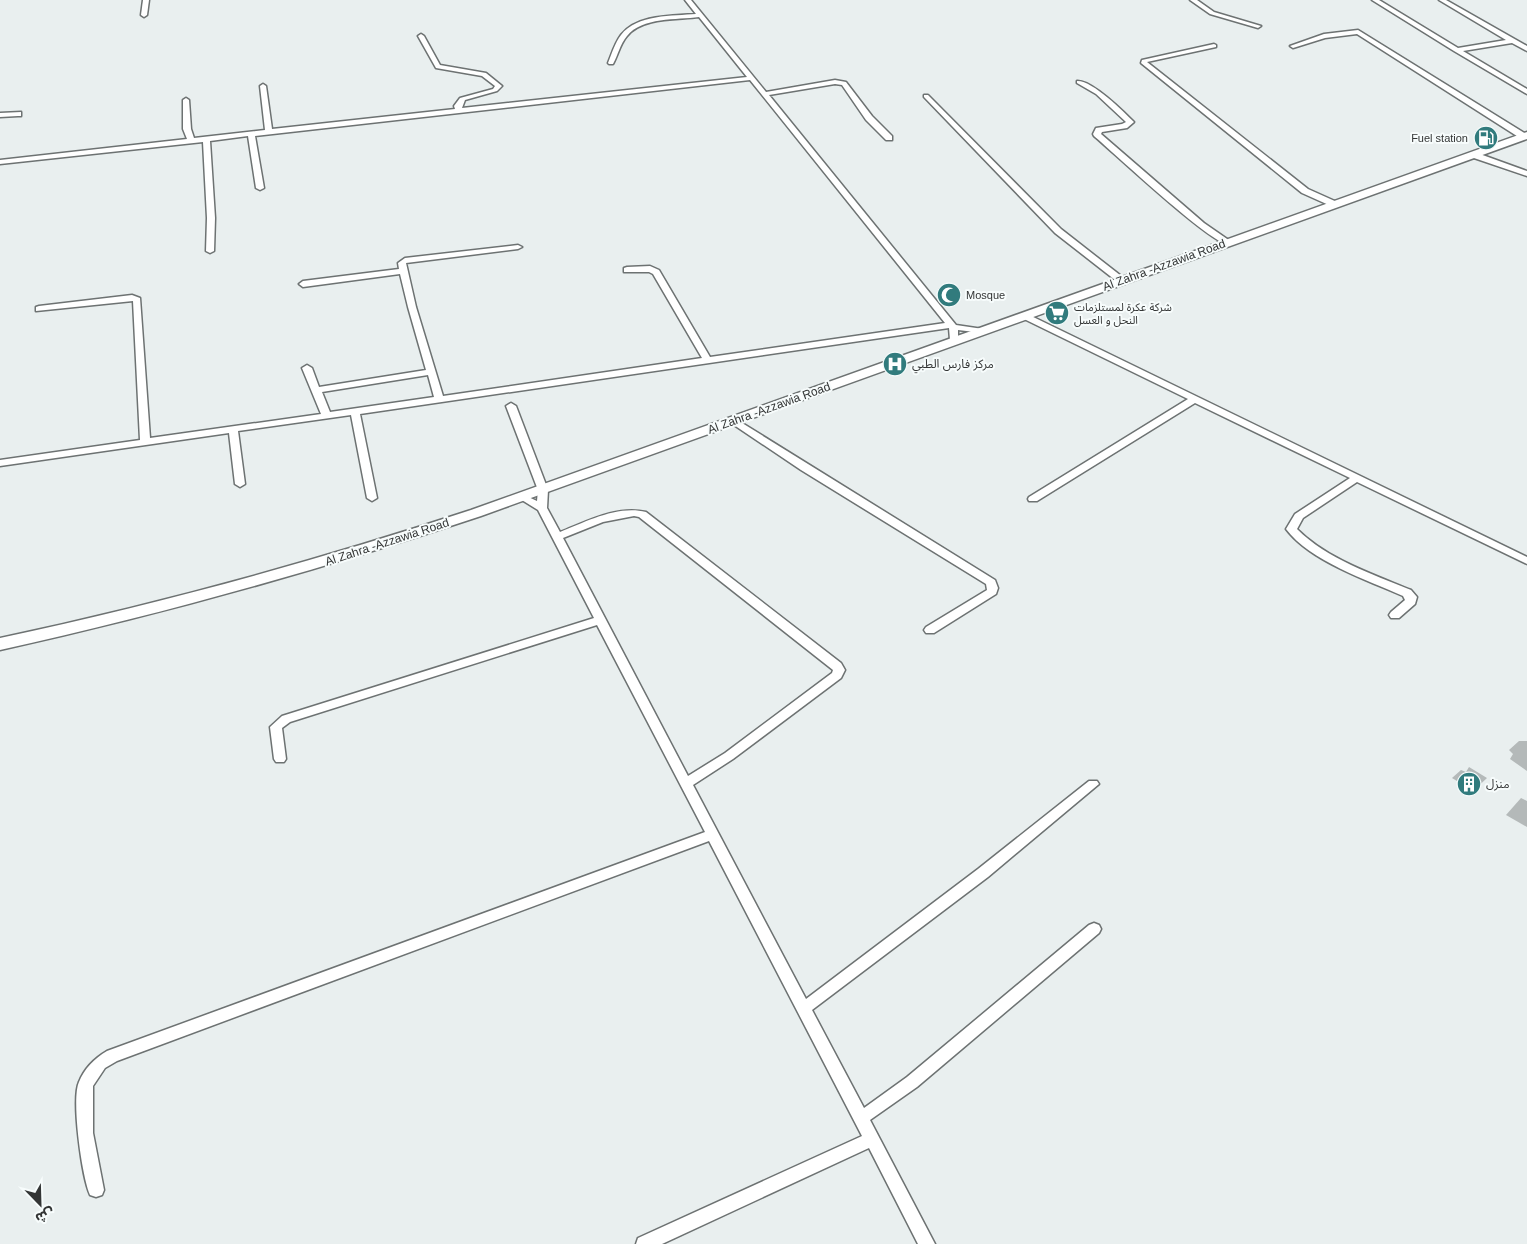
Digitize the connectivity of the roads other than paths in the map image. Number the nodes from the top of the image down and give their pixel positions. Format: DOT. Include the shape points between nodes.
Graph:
graph roads {
  1 [pos="146,0"];
  2 [pos="688,0"];
  3 [pos="1192,0"];
  4 [pos="1375,0"];
  5 [pos="1442,0"];
  6 [pos="144,15"];
  7 [pos="700,15"];
  8 [pos="1258,26"];
  9 [pos="422,36"];
  10 [pos="1511,40"];
  11 [pos="1214,46"];
  12 [pos="1293,46"];
  13 [pos="1527,49"];
  14 [pos="1456,50"];
  15 [pos="611,63"];
  16 [pos="752,78"];
  17 [pos="1079,82"];
  18 [pos="263,86"];
  19 [pos="1527,92"];
  20 [pos="764,94"];
  21 [pos="926,96"];
  22 [pos="186,100"];
  23 [pos="459,110"];
  24 [pos="18,114"];
  25 [pos="0,115"];
  26 [pos="269,132"];
  27 [pos="252,134"];
  28 [pos="1525,136"];
  29 [pos="889,138"];
  30 [pos="206,139"];
  31 [pos="191,141"];
  32 [pos="1474,155"];
  33 [pos="0,162"];
  34 [pos="1527,174"];
  35 [pos="260,188"];
  36 [pos="1334,204"];
  37 [pos="1226,243"];
  38 [pos="518,247"];
  39 [pos="210,251"];
  40 [pos="627,270"];
  41 [pos="404,271"];
  42 [pos="1122,281"];
  43 [pos="303,284"];
  44 [pos="39,309"];
  45 [pos="1025,316"];
  46 [pos="953,331"];
  47 [pos="708,361"];
  48 [pos="307,368"];
  49 [pos="432,372"];
  50 [pos="316,390"];
  51 [pos="1195,399"];
  52 [pos="440,400"];
  53 [pos="511,406"];
  54 [pos="355,412"];
  55 [pos="327,416"];
  56 [pos="734,421"];
  57 [pos="233,429"];
  58 [pos="145,441"];
  59 [pos="0,463"];
  60 [pos="1357,478"];
  61 [pos="240,484"];
  62 [pos="543,490"];
  63 [pos="522,497"];
  64 [pos="372,498"];
  65 [pos="1033,499"];
  66 [pos="542,508"];
  67 [pos="557,537"];
  68 [pos="1527,561"];
  69 [pos="1396,615"];
  70 [pos="600,620"];
  71 [pos="930,630"];
  72 [pos="0,644"];
  73 [pos="280,759"];
  74 [pos="685,784"];
  75 [pos="1092,784"];
  76 [pos="711,835"];
  77 [pos="1094,929"];
  78 [pos="803,1009"];
  79 [pos="861,1118"];
  80 [pos="872,1139"];
  81 [pos="96,1190"];
  82 [pos="644,1244"];
  83 [pos="927,1244"];
  1 -- 6 [label="street"];
  2 -- 7 [label="street"];
  3 -- 8 [label="street" via="1212,13"];
  4 -- 14 [label="street"];
  5 -- 10 [label="street"];
  7 -- 15 [label="street" via="644,22 632,27 625,34"];
  7 -- 16 [label="street"];
  9 -- 23 [label="street" via="438,67 484,74 499,86 495,90 462,98"];
  10 -- 13 [label="street"];
  10 -- 14 [label="street"];
  11 -- 36 [label="street" via="1144,61 1144,64 1305,191"];
  12 -- 28 [label="street" via="1324,36 1358,32"];
  14 -- 19 [label="street"];
  16 -- 20 [label="street"];
  16 -- 23 [label="street"];
  17 -- 37 [label="street" via="1098,93 1130,122 1099,130 1097,134"];
  18 -- 26 [label="street"];
  20 -- 29 [label="street" via="844,83 869,118"];
  20 -- 46 [label="street"];
  21 -- 42 [label="street" via="1058,230"];
  22 -- 31 [label="street" via="187,129"];
  23 -- 26 [label="street"];
  24 -- 25 [label="street"];
  26 -- 27 [label="street"];
  27 -- 30 [label="street"];
  27 -- 35 [label="street"];
  28 -- 32 [label="main road, Al Zahra -Azzawia Road"];
  30 -- 31 [label="street"];
  30 -- 39 [label="street"];
  31 -- 33 [label="street"];
  32 -- 34 [label="street"];
  32 -- 36 [label="main road, Al Zahra -Azzawia Road"];
  36 -- 37 [label="main road, Al Zahra -Azzawia Road"];
  37 -- 42 [label="main road, Al Zahra -Azzawia Road"];
  38 -- 41 [label="street" via="405,260 402,262"];
  40 -- 47 [label="street" via="656,272"];
  41 -- 43 [label="street"];
  41 -- 49 [label="street"];
  42 -- 45 [label="main road, Al Zahra -Azzawia Road"];
  44 -- 58 [label="street" via="137,300"];
  45 -- 46 [label="main road, Al Zahra -Azzawia Road" via="980,331"];
  45 -- 51 [label="street"];
  46 -- 47 [label="street"];
  46 -- 56 [label="main road, Al Zahra -Azzawia Road"];
  47 -- 52 [label="street"];
  48 -- 50 [label="street"];
  49 -- 50 [label="street"];
  49 -- 52 [label="street"];
  50 -- 55 [label="street"];
  51 -- 60 [label="street"];
  51 -- 65 [label="street"];
  52 -- 54 [label="street"];
  53 -- 62 [label="street"];
  54 -- 55 [label="street"];
  54 -- 64 [label="street"];
  55 -- 57 [label="street"];
  56 -- 62 [label="main road, Al Zahra -Azzawia Road"];
  56 -- 71 [label="street" via="991,582 992,592"];
  57 -- 58 [label="street"];
  57 -- 61 [label="street"];
  58 -- 59 [label="street"];
  60 -- 68 [label="street"];
  60 -- 69 [label="street" via="1299,516 1291,529 1317,549 1411,597 1411,601"];
  62 -- 63 [label="main road, Al Zahra -Azzawia Road"];
  62 -- 66 [label="street"];
  63 -- 66 [label="street"];
  63 -- 72 [label="main road, Al Zahra -Azzawia Road" via="264,580 171,606"];
  66 -- 67 [label="street"];
  67 -- 70 [label="street"];
  67 -- 74 [label="street" via="616,515 642,514 837,666 837,675 729,756"];
  70 -- 73 [label="street" via="286,719 276,727"];
  70 -- 74 [label="street"];
  74 -- 76 [label="street"];
  75 -- 78 [label="street" via="983,873"];
  76 -- 78 [label="street"];
  76 -- 81 [label="street" via="112,1056 100,1063 85,1084 85,1133"];
  77 -- 79 [label="street" via="912,1082"];
  78 -- 79 [label="street"];
  79 -- 80 [label="street"];
  80 -- 82 [label="street"];
  80 -- 83 [label="street"];
}
